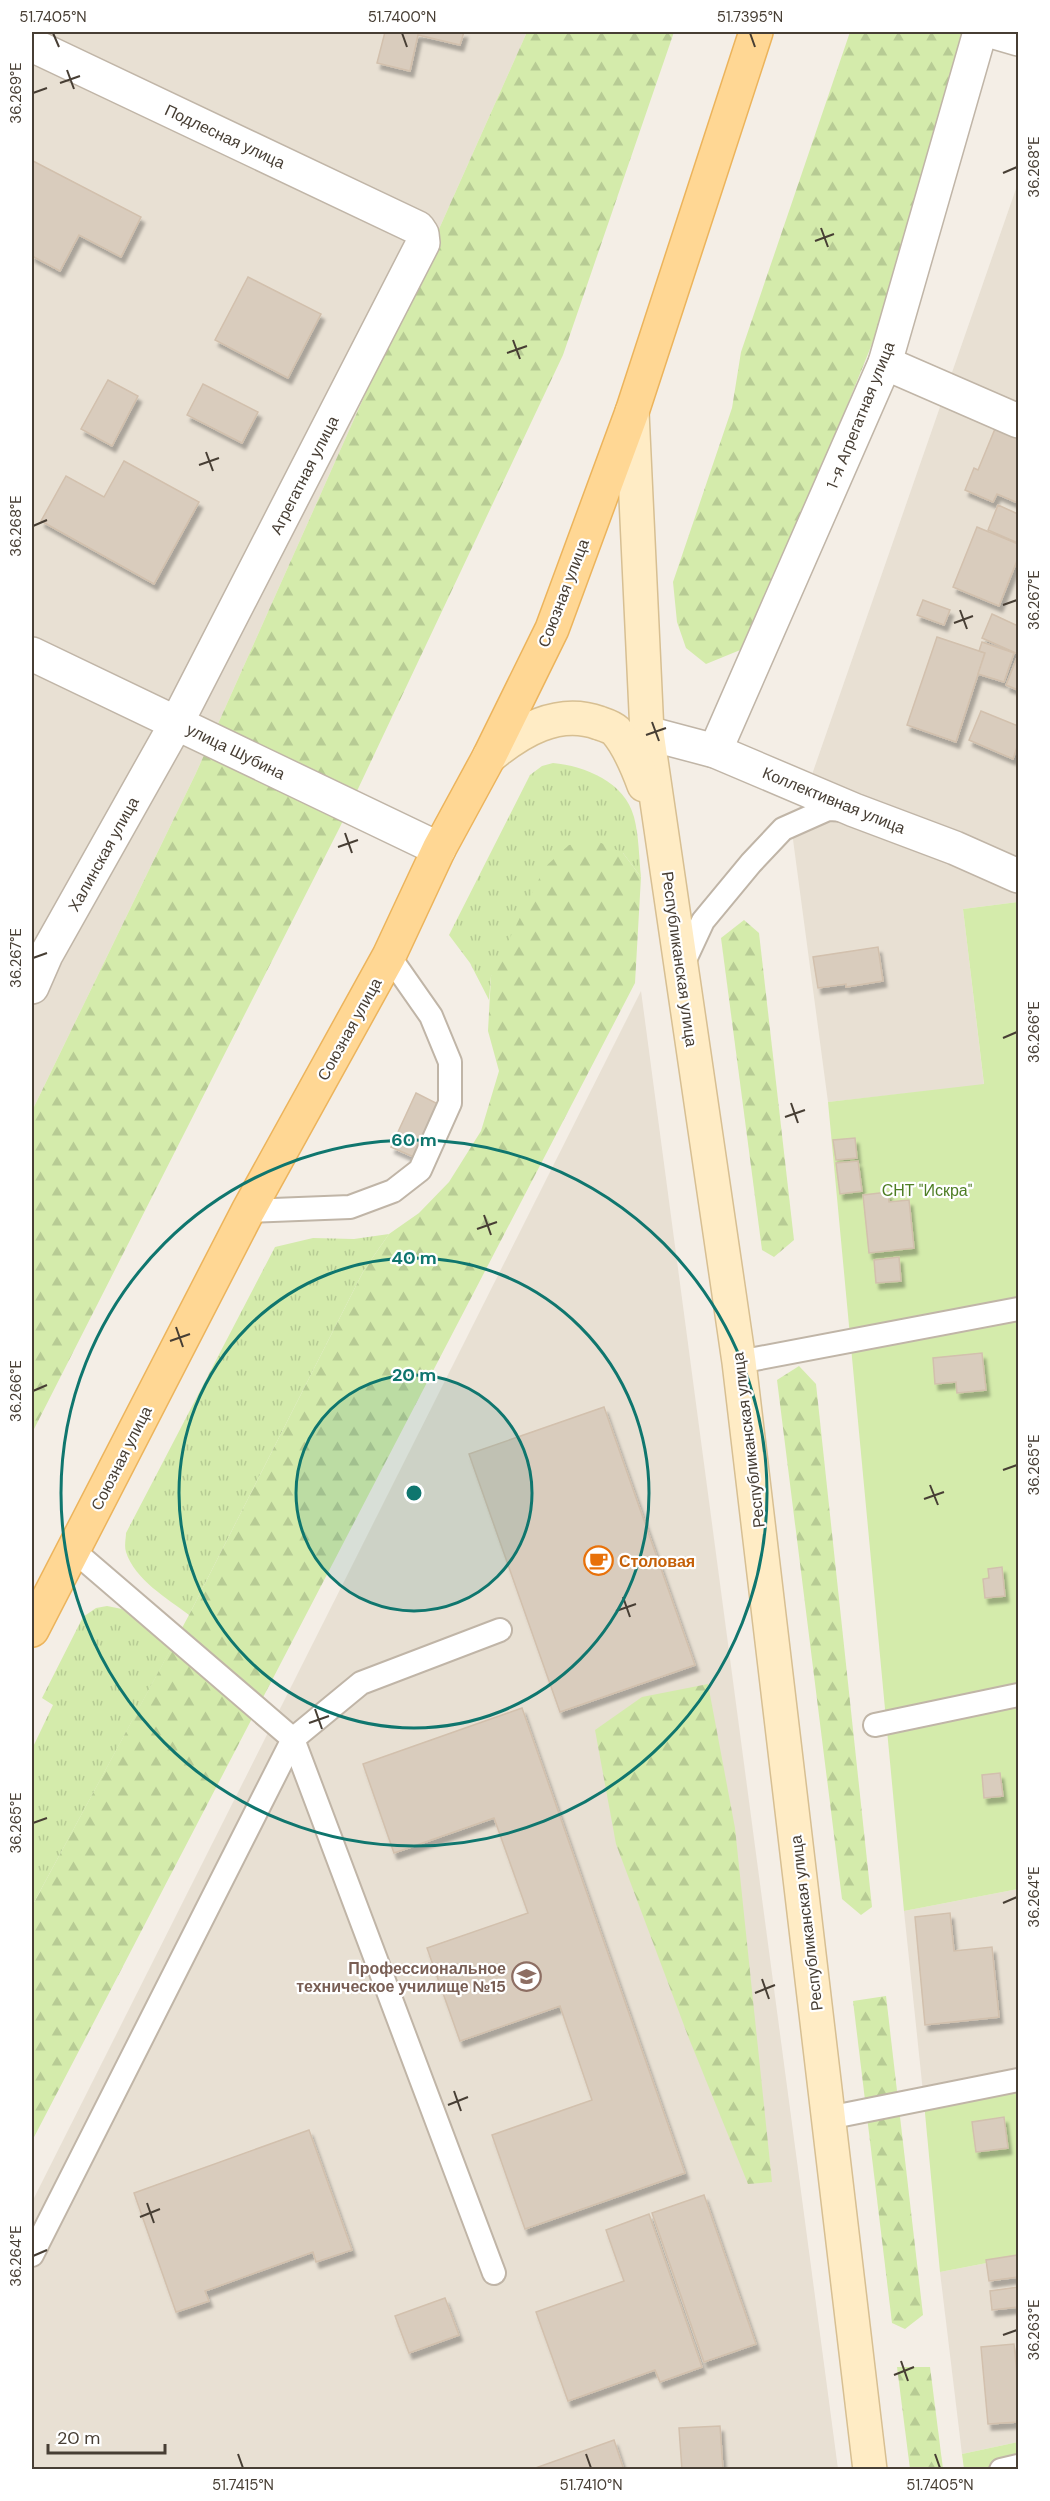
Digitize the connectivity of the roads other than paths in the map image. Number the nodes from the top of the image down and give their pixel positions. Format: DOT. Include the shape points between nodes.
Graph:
graph roads {
  1 [pos="756,32"];
  2 [pos="980,32"];
  3 [pos="994,32"];
  4 [pos="1018,39"];
  5 [pos="32,45"];
  6 [pos="418,228"];
  7 [pos="885,363"];
  8 [pos="632,412"];
  9 [pos="1018,421"];
  10 [pos="32,654"];
  11 [pos="177,722"];
  12 [pos="647,733"];
  13 [pos="715,751"];
  14 [pos="489,758"];
  15 [pos="854,810"];
  16 [pos="661,829"];
  17 [pos="439,849"];
  18 [pos="1018,876"];
  19 [pos="389,956"];
  20 [pos="681,967"];
  21 [pos="32,987"];
  22 [pos="248,1212"];
  23 [pos="1018,1309"];
  24 [pos="739,1362"];
  25 [pos="73,1550"];
  26 [pos="32,1630"];
  27 [pos="500,1630"];
  28 [pos="1018,1695"];
  29 [pos="875,1725"];
  30 [pos="292,1739"];
  31 [pos="1018,2080"];
  32 [pos="828,2118"];
  33 [pos="32,2255"];
  34 [pos="495,2273"];
  35 [pos="1018,2466"];
  36 [pos="870,2469"];
  37 [pos="1001,2469"];
  1 -- 8 [label="main road"];
  2 -- 7 [label="street, 1-я Агрегатная улица"];
  3 -- 4 [label="street"];
  5 -- 6 [label="street, Подлесная улица"];
  6 -- 11 [label="street, Агрегатная улица" via="423,243"];
  7 -- 9 [label="street"];
  7 -- 13 [label="street, 1-я Агрегатная улица"];
  8 -- 12 [label="main road, Республиканская улица"];
  8 -- 14 [label="main road, Союзная улица" via="552,629"];
  10 -- 11 [label="street, улица Шубина"];
  11 -- 17 [label="street, улица Шубина"];
  11 -- 21 [label="street, Халинская улица" via="46,955"];
  12 -- 13 [label="street, Коллективная улица"];
  12 -- 16 [label="main road, Республиканская улица"];
  13 -- 15 [label="street, Коллективная улица"];
  14 -- 16 [label="main road" via="510,740 559,718 586,719 615,729 632,754"];
  14 -- 17 [label="main road, Союзная улица"];
  15 -- 18 [label="street, Коллективная улица"];
  15 -- 20 [label="lane" via="828,809 783,829 703,921"];
  16 -- 20 [label="main road, Республиканская улица"];
  17 -- 19 [label="main road, Союзная улица"];
  19 -- 22 [label="main road, Союзная улица"];
  19 -- 22 [label="lane" via="432,1016 450,1062 450,1103 420,1170 393,1191 350,1207"];
  20 -- 24 [label="main road, Республиканская улица"];
  22 -- 25 [label="main road, Союзная улица"];
  23 -- 24 [label="lane"];
  24 -- 32 [label="main road, Республиканская улица"];
  25 -- 26 [label="main road, Союзная улица"];
  25 -- 30 [label="lane"];
  27 -- 30 [label="lane" via="361,1683"];
  28 -- 29 [label="lane"];
  30 -- 33 [label="lane"];
  30 -- 34 [label="lane"];
  31 -- 32 [label="lane"];
  32 -- 36 [label="main road, Республиканская улица"];
  35 -- 37 [label="lane"];
}
